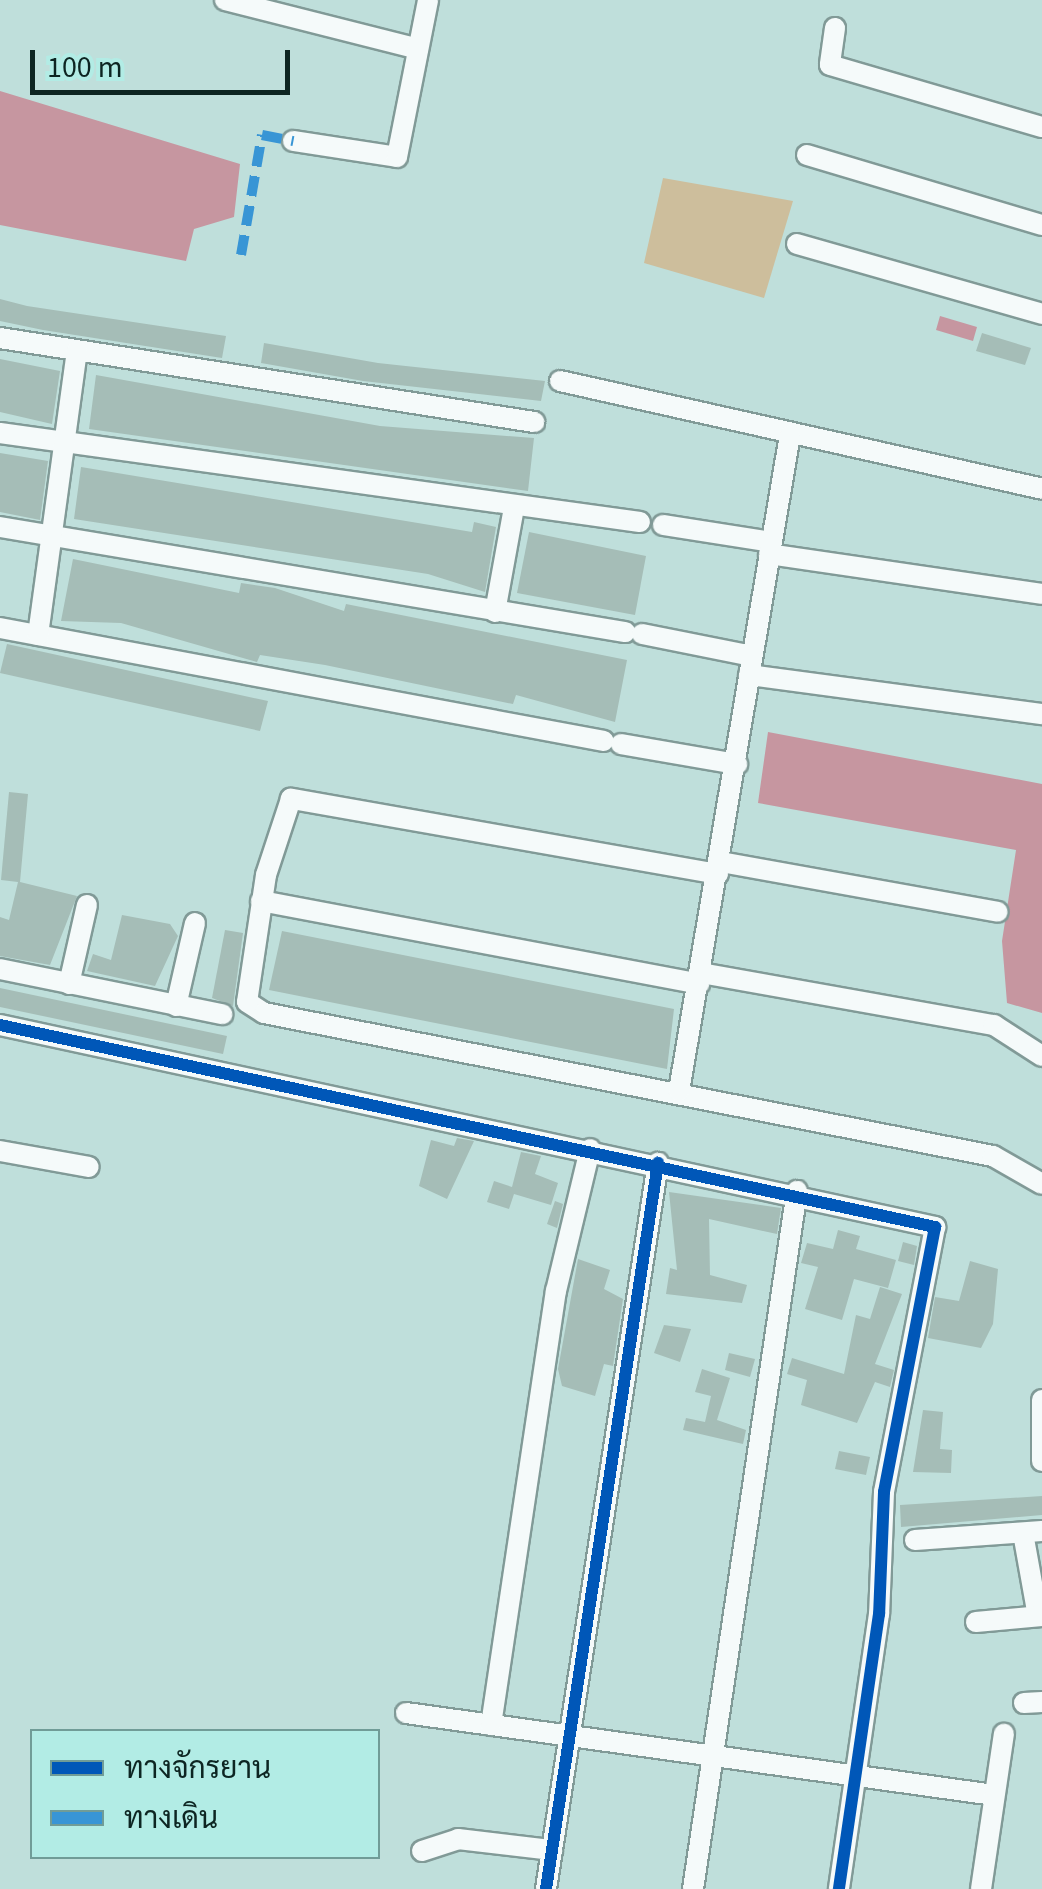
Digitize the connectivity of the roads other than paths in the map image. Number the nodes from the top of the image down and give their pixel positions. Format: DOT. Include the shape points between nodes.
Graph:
graph roads {
  1 [pos="226,0"];
  2 [pos="428,0"];
  3 [pos="834,28"];
  4 [pos="418,49"];
  5 [pos="1042,127"];
  6 [pos="292,142"];
  7 [pos="807,155"];
  8 [pos="1042,225"];
  9 [pos="797,244"];
  10 [pos="1042,314"];
  11 [pos="0,338"];
  12 [pos="77,351"];
  13 [pos="560,381"];
  14 [pos="534,422"];
  15 [pos="0,433"];
  16 [pos="790,435"];
  17 [pos="66,444"];
  18 [pos="1042,490"];
  19 [pos="514,507"];
  20 [pos="640,522"];
  21 [pos="663,525"];
  22 [pos="0,527"];
  23 [pos="52,535"];
  24 [pos="770,548"];
  25 [pos="1042,594"];
  26 [pos="495,612"];
  27 [pos="0,628"];
  28 [pos="38,635"];
  29 [pos="750,666"];
  30 [pos="1042,714"];
  31 [pos="737,764"];
  32 [pos="719,868"];
  33 [pos="261,901"];
  34 [pos="87,905"];
  35 [pos="998,912"];
  36 [pos="196,923"];
  37 [pos="0,969"];
  38 [pos="700,978"];
  39 [pos="69,984"];
  40 [pos="176,1006"];
  41 [pos="222,1014"];
  42 [pos="0,1025"];
  43 [pos="1042,1056"];
  44 [pos="680,1091"];
  45 [pos="0,1150"];
  46 [pos="590,1150"];
  47 [pos="658,1163"];
  48 [pos="89,1166"];
  49 [pos="1042,1184"];
  50 [pos="797,1191"];
  51 [pos="1042,1400"];
  52 [pos="1042,1461"];
  53 [pos="1033,1532"];
  54 [pos="916,1540"];
  55 [pos="1040,1616"];
  56 [pos="976,1622"];
  57 [pos="406,1713"];
  58 [pos="491,1726"];
  59 [pos="1004,1734"];
  60 [pos="570,1739"];
  61 [pos="711,1760"];
  62 [pos="855,1780"];
  63 [pos="994,1796"];
  64 [pos="552,1850"];
  65 [pos="422,1852"];
  66 [pos="546,1889"];
  67 [pos="692,1889"];
  68 [pos="840,1889"];
  69 [pos="981,1889"];
  1 -- 4 [label="street"];
  2 -- 4 [label="street"];
  3 -- 5 [label="street" via="830,65"];
  4 -- 6 [label="street" via="397,158"];
  7 -- 8 [label="street"];
  9 -- 10 [label="street"];
  11 -- 12 [label="street"];
  12 -- 14 [label="street"];
  12 -- 17 [label="street"];
  13 -- 16 [label="street"];
  15 -- 17 [label="street"];
  16 -- 18 [label="street"];
  16 -- 24 [label="street"];
  17 -- 19 [label="street"];
  17 -- 23 [label="street"];
  19 -- 20 [label="street"];
  19 -- 26 [label="street"];
  21 -- 24 [label="street"];
  22 -- 23 [label="street"];
  23 -- 26 [label="street"];
  23 -- 28 [label="street"];
  24 -- 25 [label="street"];
  24 -- 29 [label="street"];
  26 -- 29 [label="street" via="633,633"];
  27 -- 28 [label="street"];
  28 -- 31 [label="street"];
  29 -- 30 [label="street"];
  29 -- 31 [label="street"];
  31 -- 32 [label="street"];
  32 -- 33 [label="street" via="300,798 280,814"];
  32 -- 35 [label="street"];
  32 -- 38 [label="street"];
  33 -- 38 [label="street"];
  33 -- 44 [label="street" via="244,990 254,1010"];
  34 -- 39 [label="street"];
  36 -- 40 [label="street"];
  37 -- 39 [label="street"];
  38 -- 43 [label="street" via="994,1025"];
  38 -- 44 [label="street"];
  39 -- 40 [label="street"];
  40 -- 41 [label="street"];
  42 -- 46 [label="street"];
  44 -- 49 [label="street" via="993,1156"];
  45 -- 48 [label="street"];
  46 -- 47 [label="street"];
  46 -- 58 [label="street" via="556,1291"];
  47 -- 50 [label="street"];
  47 -- 60 [label="street"];
  50 -- 61 [label="street"];
  50 -- 62 [label="street" via="929,1222 938,1233 884,1492"];
  51 -- 52 [label="street"];
  53 -- 54 [label="street"];
  53 -- 55 [label="street"];
  55 -- 56 [label="street"];
  57 -- 58 [label="street"];
  58 -- 60 [label="street"];
  59 -- 63 [label="street"];
  60 -- 61 [label="street"];
  60 -- 64 [label="street"];
  61 -- 62 [label="street"];
  61 -- 67 [label="street"];
  62 -- 63 [label="street"];
  62 -- 68 [label="street"];
  63 -- 69 [label="street"];
  64 -- 65 [label="street" via="458,1839"];
  64 -- 66 [label="street"];
}
